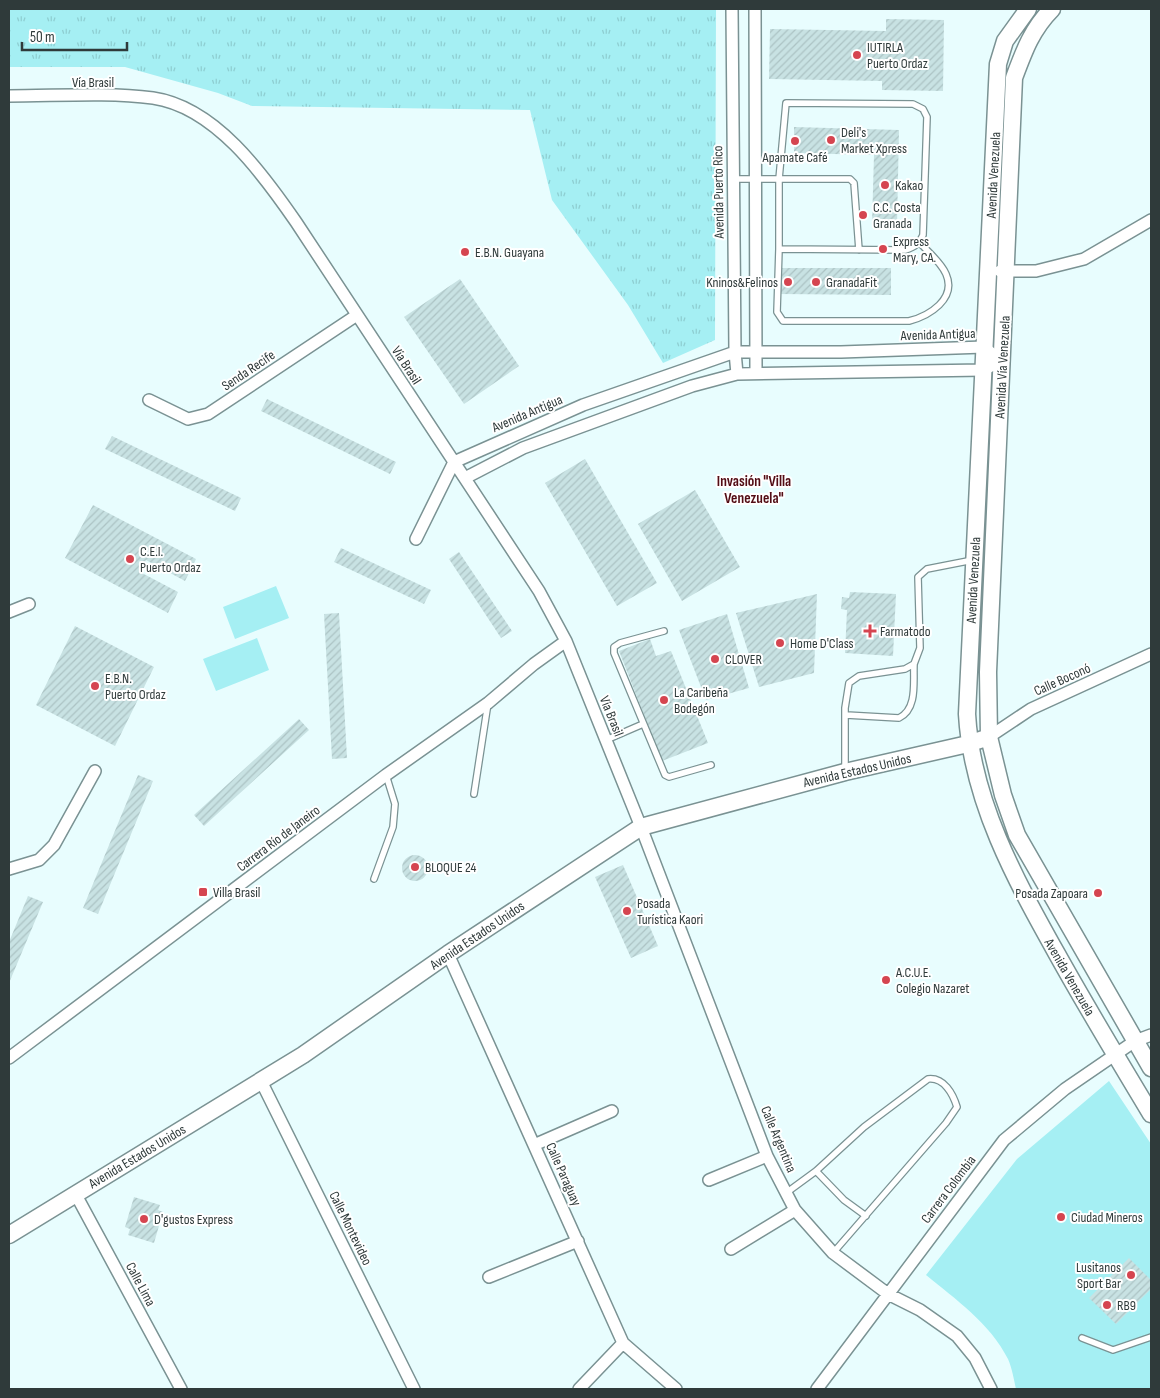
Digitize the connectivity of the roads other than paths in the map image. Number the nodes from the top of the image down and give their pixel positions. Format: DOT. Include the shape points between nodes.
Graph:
graph roads {
  1 [pos="732,9"];
  2 [pos="756,9"];
  3 [pos="1028,9"];
  4 [pos="1052,9"];
  5 [pos="1013,29"];
  6 [pos="1026,43"];
  7 [pos="9,96"];
  8 [pos="732,179"];
  9 [pos="779,179"];
  10 [pos="755,180"];
  11 [pos="1151,220"];
  12 [pos="920,244"];
  13 [pos="779,249"];
  14 [pos="859,250"];
  15 [pos="988,270"];
  16 [pos="1006,271"];
  17 [pos="357,315"];
  18 [pos="984,348"];
  19 [pos="735,352"];
  20 [pos="754,352"];
  21 [pos="1001,361"];
  22 [pos="982,370"];
  23 [pos="756,373"];
  24 [pos="737,374"];
  25 [pos="148,400"];
  26 [pos="454,462"];
  27 [pos="465,478"];
  28 [pos="416,540"];
  29 [pos="974,560"];
  30 [pos="29,604"];
  31 [pos="9,612"];
  32 [pos="664,631"];
  33 [pos="566,641"];
  34 [pos="1151,654"];
  35 [pos="914,664"];
  36 [pos="488,703"];
  37 [pos="846,715"];
  38 [pos="643,724"];
  39 [pos="989,736"];
  40 [pos="606,740"];
  41 [pos="968,744"];
  42 [pos="711,765"];
  43 [pos="95,770"];
  44 [pos="845,772"];
  45 [pos="386,775"];
  46 [pos="474,794"];
  47 [pos="641,827"];
  48 [pos="9,869"];
  49 [pos="374,880"];
  50 [pos="448,954"];
  51 [pos="1151,1035"];
  52 [pos="1135,1041"];
  53 [pos="1116,1055"];
  54 [pos="9,1058"];
  55 [pos="1151,1068"];
  56 [pos="261,1081"];
  57 [pos="612,1111"];
  58 [pos="1151,1114"];
  59 [pos="534,1145"];
  60 [pos="767,1156"];
  61 [pos="816,1171"];
  62 [pos="709,1180"];
  63 [pos="75,1193"];
  64 [pos="786,1193"];
  65 [pos="795,1210"];
  66 [pos="866,1216"];
  67 [pos="9,1235"];
  68 [pos="578,1241"];
  69 [pos="731,1249"];
  70 [pos="833,1253"];
  71 [pos="489,1277"];
  72 [pos="888,1294"];
  73 [pos="1151,1337"];
  74 [pos="1082,1338"];
  75 [pos="623,1343"];
  76 [pos="181,1389"];
  77 [pos="414,1389"];
  78 [pos="579,1389"];
  79 [pos="676,1389"];
  80 [pos="817,1389"];
  81 [pos="991,1389"];
  1 -- 8 [label="street, Avenida Puerto Rico"];
  2 -- 10 [label="street"];
  3 -- 5 [label="street, Avenida Venezuela"];
  4 -- 6 [label="street, Avenida Vía Venezuela" via="1037,24"];
  5 -- 6 [label="street"];
  5 -- 15 [label="street, Avenida Venezuela" via="1005,41 998,64"];
  6 -- 16 [label="street, Avenida Vía Venezuela" via="1014,78"];
  7 -- 17 [label="street, Vía Brasil" via="154,98 181,106 197,116 256,166"];
  8 -- 10 [label="lane"];
  8 -- 19 [label="street, Avenida Puerto Rico"];
  9 -- 10 [label="lane"];
  9 -- 12 [label="lane" via="786,103 914,104 927,117 923,235"];
  9 -- 13 [label="lane"];
  9 -- 14 [label="lane" via="850,179 854,183"];
  10 -- 20 [label="street"];
  11 -- 16 [label="street" via="1084,259 1036,271"];
  12 -- 13 [label="lane" via="947,274 947,288 935,310 909,321 783,321 777,312"];
  12 -- 14 [label="lane" via="906,250"];
  13 -- 14 [label="lane"];
  15 -- 16 [label="street"];
  15 -- 18 [label="street, Avenida Venezuela"];
  16 -- 21 [label="street, Avenida Vía Venezuela"];
  17 -- 25 [label="street, Senda Recife" via="208,414 188,419"];
  17 -- 26 [label="street, Vía Brasil"];
  18 -- 20 [label="street, Avenida Antigua"];
  18 -- 21 [label="street, Avenida Antigua"];
  18 -- 22 [label="street, Avenida Venezuela"];
  19 -- 20 [label="street, Avenida Antigua"];
  19 -- 24 [label="street, Avenida Puerto Rico"];
  19 -- 26 [label="street, Avenida Antigua" via="583,405"];
  20 -- 23 [label="street"];
  21 -- 22 [label="street"];
  21 -- 39 [label="street, Avenida Vía Venezuela" via="988,672"];
  22 -- 23 [label="street"];
  22 -- 29 [label="street, Avenida Venezuela"];
  23 -- 24 [label="street"];
  24 -- 27 [label="street" via="692,386 523,448"];
  26 -- 27 [label="street, Vía Brasil"];
  26 -- 28 [label="street"];
  27 -- 33 [label="street, Vía Brasil" via="539,591"];
  29 -- 35 [label="lane" via="927,569 918,577 920,648"];
  29 -- 41 [label="street, Avenida Venezuela"];
  30 -- 31 [label="street"];
  32 -- 38 [label="lane" via="614,647"];
  33 -- 36 [label="street, Carrera Río de Janeiro"];
  33 -- 40 [label="street, Vía Brasil"];
  34 -- 39 [label="street, Calle Boconó" via="1031,709"];
  35 -- 37 [label="lane" via="905,669 859,676 849,683"];
  35 -- 37 [label="lane" via="912,703 905,715 899,718"];
  36 -- 45 [label="street, Carrera Río de Janeiro"];
  36 -- 46 [label="lane"];
  37 -- 44 [label="lane"];
  38 -- 40 [label="lane"];
  38 -- 42 [label="lane" via="665,775 669,777"];
  39 -- 41 [label="street, Avenida Estados Unidos"];
  39 -- 52 [label="street, Avenida Venezuela" via="1003,795 1017,835"];
  40 -- 47 [label="street, Vía Brasil"];
  41 -- 44 [label="street, Avenida Estados Unidos"];
  41 -- 53 [label="street, Avenida Venezuela" via="997,838 1030,906"];
  43 -- 48 [label="street" via="54,845 39,860"];
  44 -- 47 [label="street, Avenida Estados Unidos"];
  45 -- 49 [label="lane" via="395,804 393,827"];
  45 -- 54 [label="street, Carrera Río de Janeiro"];
  47 -- 50 [label="street, Avenida Estados Unidos"];
  47 -- 60 [label="street, Calle Argentina"];
  50 -- 56 [label="street, Avenida Estados Unidos"];
  50 -- 59 [label="street, Calle Paraguay"];
  51 -- 52 [label="street, Carrera Colombia"];
  52 -- 53 [label="street, Carrera Colombia"];
  52 -- 55 [label="street, Avenida Venezuela"];
  53 -- 58 [label="street, Avenida Venezuela"];
  53 -- 72 [label="street, Carrera Colombia" via="1065,1089 1004,1140"];
  56 -- 63 [label="street, Avenida Estados Unidos"];
  56 -- 77 [label="street, Calle Montevideo"];
  57 -- 59 [label="street"];
  59 -- 68 [label="street, Calle Paraguay"];
  60 -- 62 [label="street"];
  60 -- 64 [label="street, Calle Argentina"];
  61 -- 64 [label="lane"];
  61 -- 66 [label="lane" via="844,1200"];
  61 -- 66 [label="lane" via="864,1127 919,1084 933,1078 945,1085 954,1095 957,1107"];
  63 -- 67 [label="street, Avenida Estados Unidos"];
  63 -- 76 [label="street, Calle Lima"];
  64 -- 65 [label="street, Calle Argentina"];
  65 -- 69 [label="street"];
  65 -- 70 [label="street, Calle Argentina"];
  66 -- 70 [label="lane"];
  68 -- 71 [label="street"];
  68 -- 75 [label="street, Calle Paraguay"];
  70 -- 72 [label="street, Calle Argentina"];
  72 -- 80 [label="street, Carrera Colombia"];
  72 -- 81 [label="street, Calle Argentina" via="920,1310 957,1336 976,1358"];
  73 -- 74 [label="lane" via="1113,1350"];
  75 -- 78 [label="street"];
  75 -- 79 [label="street, Calle Paraguay"];
}
